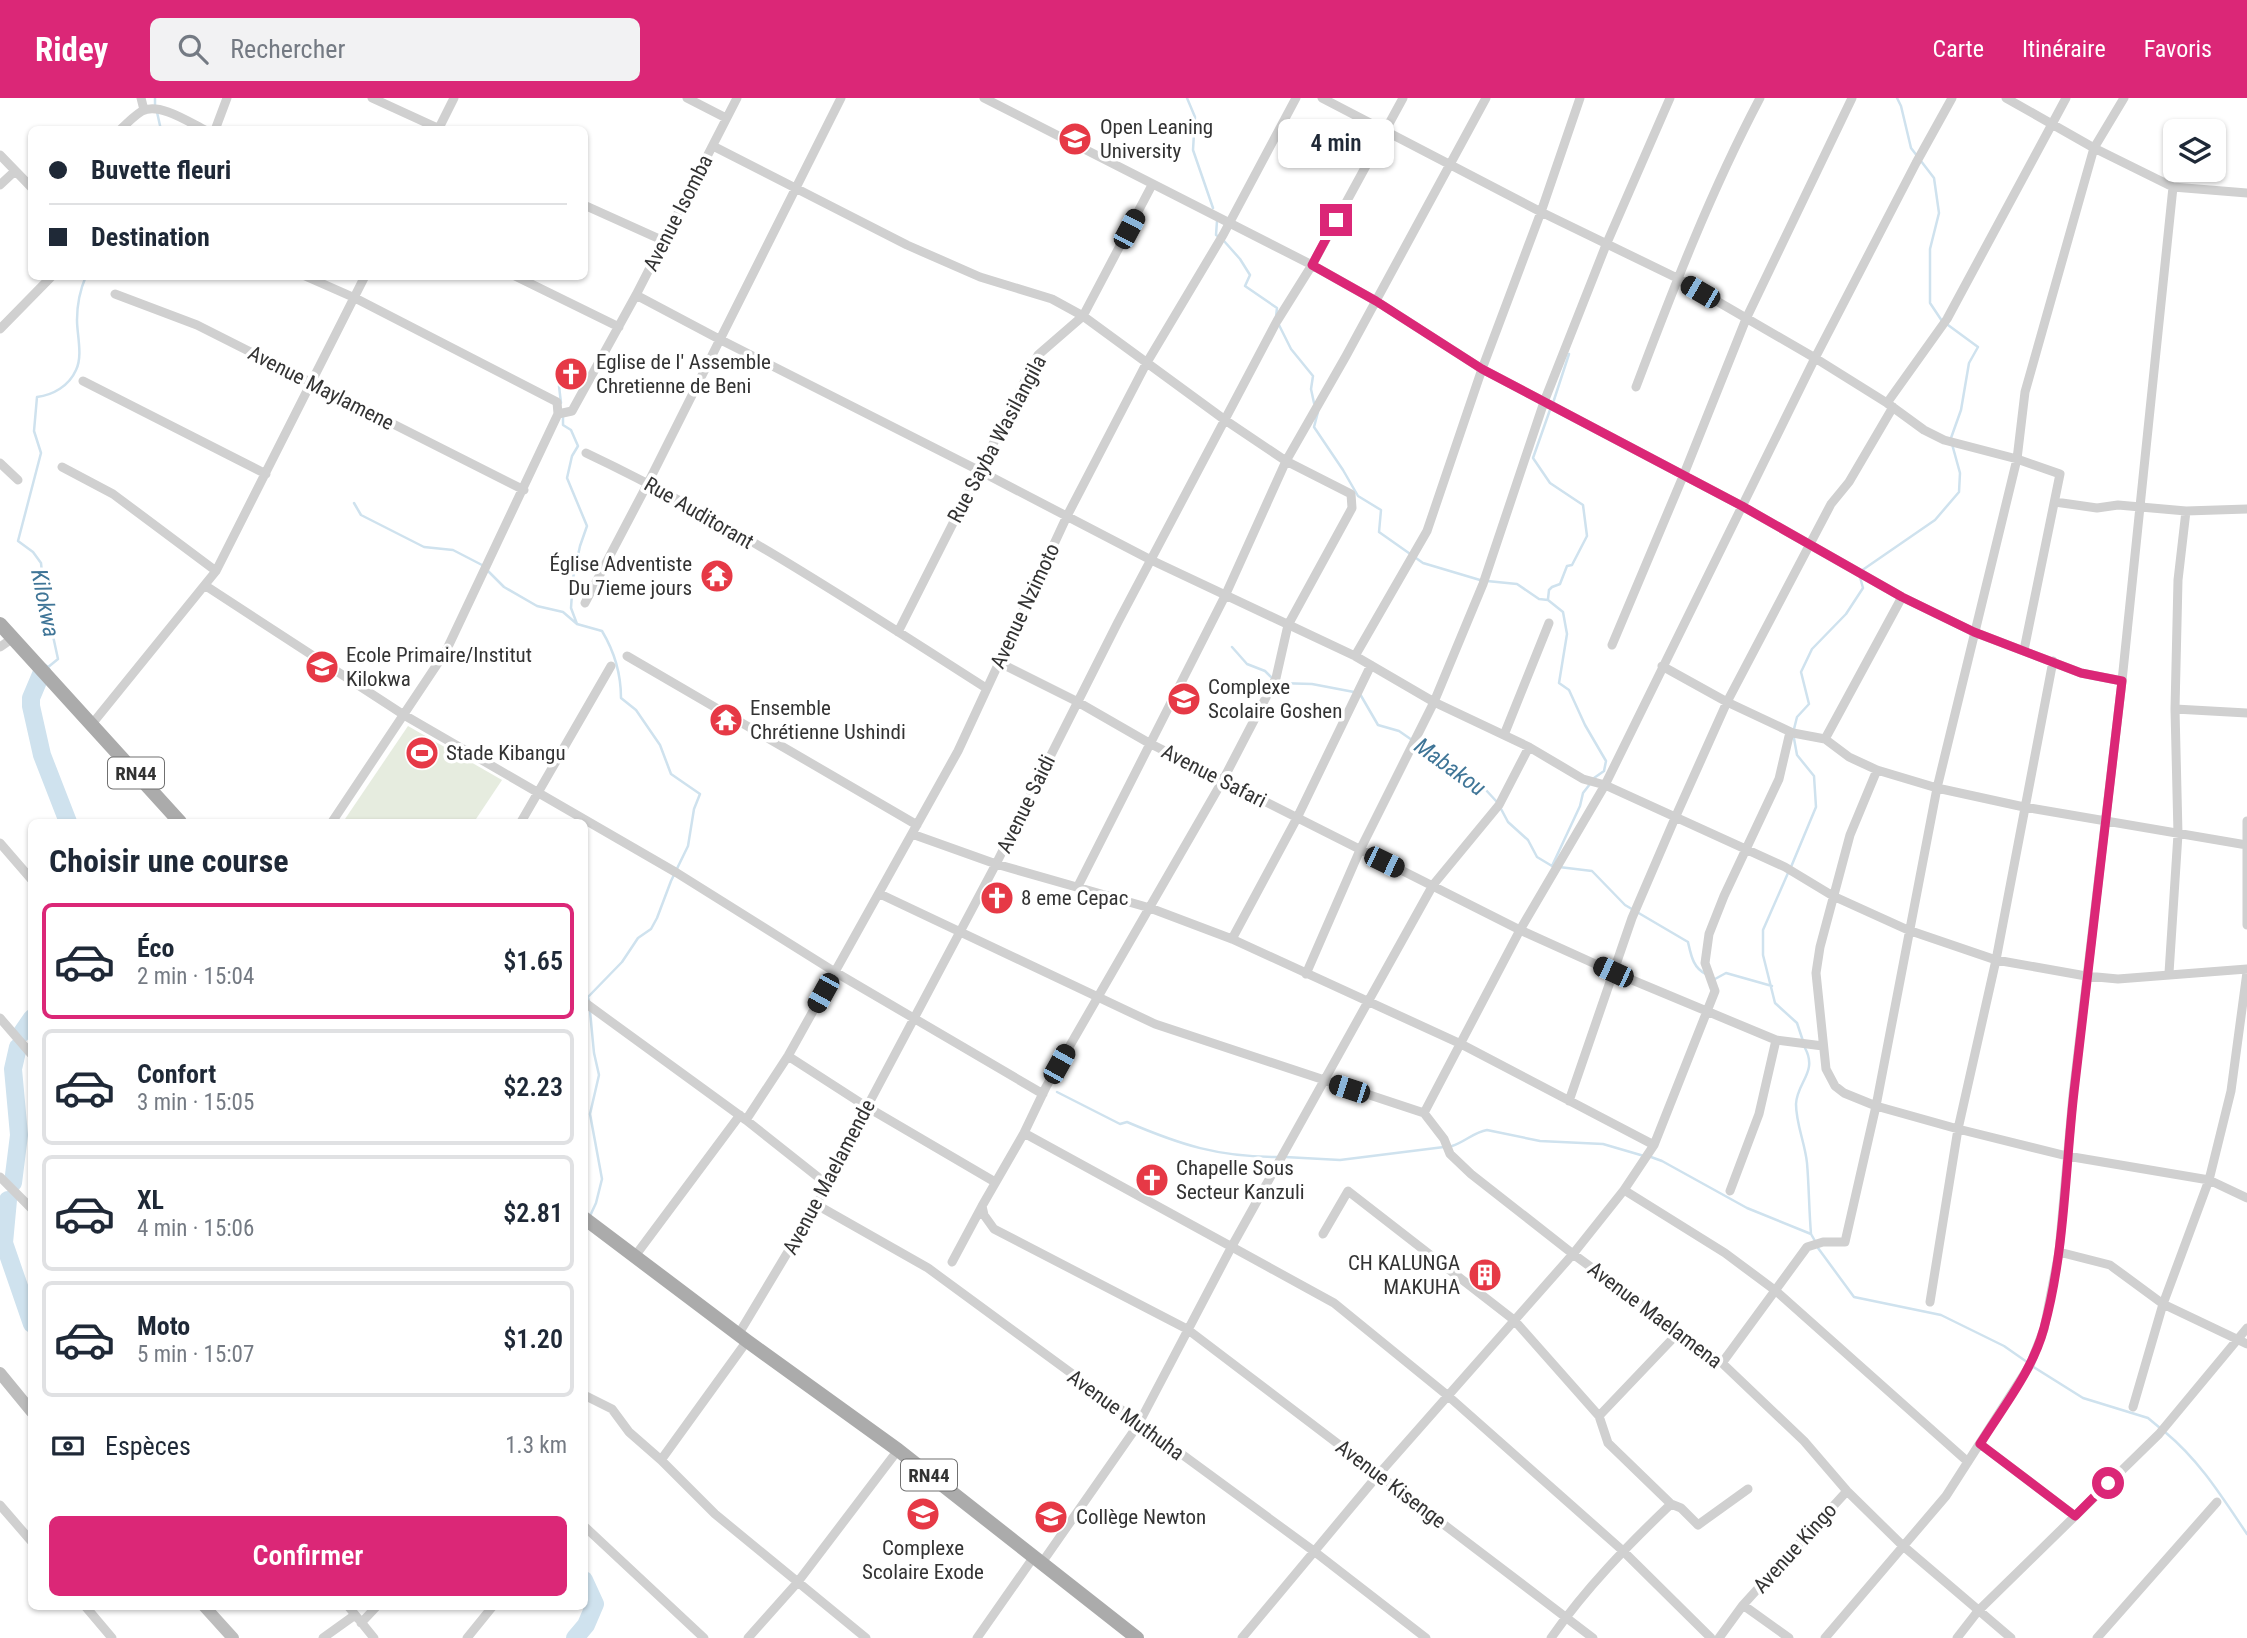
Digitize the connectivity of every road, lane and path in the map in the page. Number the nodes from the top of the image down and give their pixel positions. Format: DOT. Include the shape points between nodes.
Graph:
graph roads {
  1 [pos="141,98"];
  2 [pos="227,98"];
  3 [pos="372,98"];
  4 [pos="454,98"];
  5 [pos="687,98"];
  6 [pos="737,98"];
  7 [pos="841,98"];
  8 [pos="984,98"];
  9 [pos="1296,98"];
  10 [pos="1322,98"];
  11 [pos="1402,98"];
  12 [pos="1486,98"];
  13 [pos="1580,98"];
  14 [pos="1670,98"];
  15 [pos="1760,98"];
  16 [pos="1852,98"];
  17 [pos="1952,98"];
  18 [pos="2006,98"];
  19 [pos="2066,98"];
  20 [pos="2124,98"];
  21 [pos="144,110"];
  22 [pos="726,118"];
  23 [pos="2051,124"];
  24 [pos="125,126"];
  25 [pos="196,126"];
  26 [pos="216,126"];
  27 [pos="433,126"];
  28 [pos="441,126"];
  29 [pos="1384,131"];
  30 [pos="713,146"];
  31 [pos="2094,148"];
  32 [pos="0,155"];
  33 [pos="1450,166"];
  34 [pos="15,171"];
  35 [pos="28,184"];
  36 [pos="0,185"];
  37 [pos="1152,185"];
  38 [pos="2174,187"];
  39 [pos="796,188"];
  40 [pos="2247,193"];
  41 [pos="588,207"];
  42 [pos="1541,212"];
  43 [pos="1229,221"];
  44 [pos="664,241"];
  45 [pos="1606,245"];
  46 [pos="1312,265"];
  47 [pos="1677,278"];
  48 [pos="48,280"];
  49 [pos="314,280"];
  50 [pos="363,280"];
  51 [pos="523,280"];
  52 [pos="115,295"];
  53 [pos="636,295"];
  54 [pos="355,298"];
  55 [pos="1376,301"];
  56 [pos="1083,316"];
  57 [pos="1746,319"];
  58 [pos="618,327"];
  59 [pos="0,330"];
  60 [pos="719,339"];
  61 [pos="1815,358"];
  62 [pos="1146,364"];
  63 [pos="1482,369"];
  64 [pos="83,381"];
  65 [pos="310,383"];
  66 [pos="1636,387"];
  67 [pos="1544,402"];
  68 [pos="1890,405"];
  69 [pos="562,412"];
  70 [pos="1225,421"];
  71 [pos="586,453"];
  72 [pos="2017,459"];
  73 [pos="1286,461"];
  74 [pos="0,463"];
  75 [pos="62,467"];
  76 [pos="978,470"];
  77 [pos="266,474"];
  78 [pos="1684,474"];
  79 [pos="18,480"];
  80 [pos="648,483"];
  81 [pos="524,490"];
  82 [pos="2055,502"];
  83 [pos="1742,506"];
  84 [pos="2139,506"];
  85 [pos="2247,508"];
  86 [pos="2186,510"];
  87 [pos="1067,516"];
  88 [pos="1810,543"];
  89 [pos="1151,560"];
  90 [pos="216,570"];
  91 [pos="205,586"];
  92 [pos="1225,596"];
  93 [pos="1902,597"];
  94 [pos="585,603"];
  95 [pos="1549,623"];
  96 [pos="0,624"];
  97 [pos="1288,625"];
  98 [pos="898,632"];
  99 [pos="1974,632"];
  100 [pos="13,638"];
  101 [pos="1612,645"];
  102 [pos="0,647"];
  103 [pos="2024,650"];
  104 [pos="627,656"];
  105 [pos="1355,656"];
  106 [pos="2053,661"];
  107 [pos="998,662"];
  108 [pos="1371,665"];
  109 [pos="611,666"];
  110 [pos="1662,666"];
  111 [pos="2122,681"];
  112 [pos="986,688"];
  113 [pos="1076,701"];
  114 [pos="1434,702"];
  115 [pos="1727,702"];
  116 [pos="2175,709"];
  117 [pos="2247,713"];
  118 [pos="404,715"];
  119 [pos="92,724"];
  120 [pos="1790,732"];
  121 [pos="1504,735"];
  122 [pos="1825,739"];
  123 [pos="1149,743"];
  124 [pos="1530,747"];
  125 [pos="1877,770"];
  126 [pos="1223,780"];
  127 [pos="1605,785"];
  128 [pos="1937,788"];
  129 [pos="538,793"];
  130 [pos="2024,807"];
  131 [pos="1297,818"];
  132 [pos="1675,818"];
  133 [pos="177,819"];
  134 [pos="334,819"];
  135 [pos="523,819"];
  136 [pos="583,819"];
  137 [pos="2105,821"];
  138 [pos="2247,821"];
  139 [pos="588,822"];
  140 [pos="915,829"];
  141 [pos="2178,834"];
  142 [pos="0,843"];
  143 [pos="2247,845"];
  144 [pos="1746,849"];
  145 [pos="1360,850"];
  146 [pos="996,864"];
  147 [pos="28,875"];
  148 [pos="1433,885"];
  149 [pos="1078,886"];
  150 [pos="880,894"];
  151 [pos="1833,896"];
  152 [pos="1150,908"];
  153 [pos="2247,925"];
  154 [pos="1520,930"];
  155 [pos="1908,930"];
  156 [pos="960,933"];
  157 [pos="1232,939"];
  158 [pos="1996,960"];
  159 [pos="2247,970"];
  160 [pos="835,972"];
  161 [pos="1613,972"];
  162 [pos="2169,973"];
  163 [pos="1306,974"];
  164 [pos="2086,976"];
  165 [pos="1096,997"];
  166 [pos="1367,1001"];
  167 [pos="588,1004"];
  168 [pos="1706,1011"];
  169 [pos="915,1017"];
  170 [pos="0,1018"];
  171 [pos="1776,1040"];
  172 [pos="1461,1044"];
  173 [pos="1823,1046"];
  174 [pos="28,1050"];
  175 [pos="788,1056"];
  176 [pos="1325,1081"];
  177 [pos="1042,1094"];
  178 [pos="1569,1101"];
  179 [pos="1875,1106"];
  180 [pos="867,1107"];
  181 [pos="1424,1113"];
  182 [pos="743,1118"];
  183 [pos="1958,1129"];
  184 [pos="1024,1133"];
  185 [pos="1650,1152"];
  186 [pos="2067,1156"];
  187 [pos="0,1177"];
  188 [pos="2209,1180"];
  189 [pos="995,1182"];
  190 [pos="828,1185"];
  191 [pos="1624,1190"];
  192 [pos="1730,1191"];
  193 [pos="2247,1198"];
  194 [pos="28,1205"];
  195 [pos="817,1205"];
  196 [pos="982,1206"];
  197 [pos="588,1221"];
  198 [pos="1323,1234"];
  199 [pos="1233,1246"];
  200 [pos="2059,1252"];
  201 [pos="1573,1254"];
  202 [pos="635,1256"];
  203 [pos="952,1262"];
  204 [pos="1776,1291"];
  205 [pos="1930,1302"];
  206 [pos="2163,1304"];
  207 [pos="1514,1320"];
  208 [pos="2247,1328"];
  209 [pos="1187,1329"];
  210 [pos="1680,1331"];
  211 [pos="743,1338"];
  212 [pos="2242,1342"];
  213 [pos="1722,1363"];
  214 [pos="0,1373"];
  215 [pos="1447,1395"];
  216 [pos="588,1397"];
  217 [pos="28,1407"];
  218 [pos="2133,1407"];
  219 [pos="1599,1416"];
  220 [pos="1138,1425"];
  221 [pos="1980,1444"];
  222 [pos="898,1450"];
  223 [pos="660,1460"];
  224 [pos="1968,1462"];
  225 [pos="1378,1475"];
  226 [pos="1748,1489"];
  227 [pos="1847,1491"];
  228 [pos="2217,1502"];
  229 [pos="1671,1504"];
  230 [pos="0,1505"];
  231 [pos="2075,1516"];
  232 [pos="588,1530"];
  233 [pos="28,1537"];
  234 [pos="1902,1545"];
  235 [pos="1622,1550"];
  236 [pos="1315,1552"];
  237 [pos="1037,1561"];
  238 [pos="797,1583"];
  239 [pos="1744,1605"];
  240 [pos="88,1610"];
  241 [pos="208,1610"];
  242 [pos="351,1610"];
  243 [pos="371,1610"];
  244 [pos="490,1610"];
  245 [pos="1978,1611"];
  246 [pos="1567,1616"];
  247 [pos="358,1619"];
  248 [pos="109,1637"];
  249 [pos="233,1638"];
  250 [pos="323,1638"];
  251 [pos="374,1638"];
  252 [pos="467,1638"];
  253 [pos="705,1638"];
  254 [pos="748,1638"];
  255 [pos="866,1638"];
  256 [pos="977,1638"];
  257 [pos="1137,1638"];
  258 [pos="1242,1638"];
  259 [pos="1426,1638"];
  260 [pos="1551,1638"];
  261 [pos="1593,1638"];
  262 [pos="1711,1638"];
  263 [pos="1719,1638"];
  264 [pos="1789,1638"];
  265 [pos="1825,1638"];
  266 [pos="1958,1638"];
  267 [pos="2011,1638"];
  268 [pos="2097,1638"];
  1 -- 21 [label="street"];
  2 -- 26 [label="street"];
  3 -- 27 [label="street"];
  4 -- 28 [label="street"];
  5 -- 22 [label="street"];
  6 -- 22 [label="street, Avenue Isomba"];
  7 -- 39 [label="street"];
  8 -- 37 [label="street"];
  9 -- 43 [label="street, Avenue Nzimoto"];
  10 -- 29 [label="street"];
  11 -- 29 [label="street, Avenue Saidi"];
  12 -- 33 [label="street"];
  13 -- 42 [label="street"];
  14 -- 45 [label="street"];
  15 -- 47 [label="street"];
  16 -- 57 [label="street"];
  17 -- 61 [label="street"];
  18 -- 23 [label="street"];
  19 -- 23 [label="street"];
  20 -- 31 [label="street"];
  21 -- 24 [label="street"];
  21 -- 25 [label="street" via="162,110"];
  22 -- 30 [label="street, Avenue Isomba"];
  23 -- 31 [label="street"];
  23 -- 68 [label="street" via="1945,322"];
  29 -- 33 [label="street"];
  29 -- 46 [label="street, Avenue Saidi"];
  30 -- 39 [label="street"];
  30 -- 44 [label="street, Avenue Isomba"];
  31 -- 38 [label="street"];
  31 -- 72 [label="street" via="2025,392"];
  32 -- 34 [label="street"];
  33 -- 42 [label="street"];
  33 -- 55 [label="street"];
  34 -- 35 [label="street"];
  34 -- 36 [label="street"];
  37 -- 43 [label="street"];
  37 -- 56 [label="street, Rue Sayba Wasilangila"];
  38 -- 40 [label="street"];
  38 -- 84 [label="street"];
  39 -- 56 [label="street" via="980,277 1052,299"];
  39 -- 60 [label="street"];
  41 -- 44 [label="street"];
  42 -- 45 [label="street"];
  42 -- 63 [label="street"];
  43 -- 46 [label="street"];
  43 -- 62 [label="street, Avenue Nzimoto"];
  44 -- 53 [label="street, Avenue Isomba"];
  45 -- 47 [label="street"];
  45 -- 67 [label="street"];
  46 -- 55 [label="street"];
  46 -- 70 [label="street, Avenue Saidi"];
  47 -- 57 [label="street"];
  47 -- 66 [label="street"];
  48 -- 59 [label="street"];
  49 -- 54 [label="street"];
  50 -- 54 [label="street"];
  51 -- 58 [label="street"];
  52 -- 65 [label="street, Avenue Maylamene" via="197,325"];
  53 -- 58 [label="street, Avenue Isomba"];
  53 -- 60 [label="street"];
  54 -- 65 [label="street"];
  54 -- 69 [label="street" via="557,402"];
  55 -- 63 [label="street"];
  55 -- 73 [label="street"];
  56 -- 62 [label="street"];
  56 -- 76 [label="street, Rue Sayba Wasilangila" via="1038,355"];
  57 -- 61 [label="street"];
  57 -- 78 [label="street"];
  58 -- 69 [label="street, Avenue Isomba" via="572,411"];
  60 -- 76 [label="street"];
  60 -- 80 [label="street"];
  61 -- 68 [label="street"];
  61 -- 83 [label="street"];
  62 -- 70 [label="street"];
  62 -- 87 [label="street, Avenue Nzimoto"];
  63 -- 67 [label="street"];
  63 -- 105 [label="street" via="1427,531"];
  64 -- 77 [label="street"];
  65 -- 77 [label="street"];
  65 -- 81 [label="street, Avenue Maylamene"];
  67 -- 78 [label="street"];
  67 -- 114 [label="street" via="1484,580"];
  68 -- 72 [label="street" via="1944,440"];
  68 -- 88 [label="street"];
  69 -- 81 [label="street"];
  70 -- 73 [label="street"];
  70 -- 89 [label="street, Avenue Saidi"];
  71 -- 80 [label="street, Rue Auditorant"];
  72 -- 82 [label="street" via="2060,474"];
  72 -- 99 [label="street"];
  73 -- 92 [label="street"];
  73 -- 97 [label="street" via="1351,494 1352,508"];
  74 -- 79 [label="street"];
  75 -- 90 [label="street" via="113,494"];
  76 -- 87 [label="street"];
  76 -- 98 [label="street, Rue Sayba Wasilangila"];
  77 -- 90 [label="street"];
  78 -- 83 [label="street"];
  78 -- 101 [label="street"];
  80 -- 94 [label="street"];
  80 -- 98 [label="street, Rue Auditorant"];
  81 -- 118 [label="street" via="446,652"];
  82 -- 84 [label="street" via="2097,508"];
  82 -- 103 [label="street"];
  83 -- 88 [label="street"];
  83 -- 110 [label="street"];
  84 -- 86 [label="street"];
  84 -- 111 [label="street"];
  85 -- 86 [label="street"];
  86 -- 116 [label="street" via="2178,580"];
  87 -- 89 [label="street"];
  87 -- 107 [label="street, Avenue Nzimoto"];
  88 -- 93 [label="street"];
  88 -- 115 [label="street"];
  89 -- 92 [label="street"];
  89 -- 113 [label="street, Avenue Saidi"];
  90 -- 91 [label="street"];
  91 -- 118 [label="street"];
  91 -- 119 [label="street"];
  92 -- 97 [label="street"];
  92 -- 123 [label="street"];
  93 -- 99 [label="street"];
  93 -- 122 [label="street"];
  95 -- 121 [label="street"];
  96 -- 100 [label="main road, RN44"];
  97 -- 105 [label="street"];
  97 -- 126 [label="street" via="1275,680"];
  98 -- 112 [label="street"];
  99 -- 103 [label="street"];
  99 -- 128 [label="street"];
  100 -- 102 [label="street"];
  100 -- 119 [label="main road, RN44"];
  103 -- 106 [label="street"];
  104 -- 140 [label="street"];
  105 -- 108 [label="street"];
  106 -- 111 [label="street" via="2081,673"];
  106 -- 130 [label="street"];
  107 -- 112 [label="street, Avenue Nzimoto"];
  107 -- 113 [label="street, Avenue Safari"];
  108 -- 114 [label="street"];
  108 -- 131 [label="street"];
  109 -- 129 [label="street"];
  110 -- 115 [label="street"];
  110 -- 127 [label="street"];
  111 -- 137 [label="street"];
  112 -- 140 [label="street, Avenue Nzimoto"];
  113 -- 123 [label="street, Avenue Safari"];
  113 -- 146 [label="street, Avenue Saidi"];
  114 -- 121 [label="street"];
  114 -- 145 [label="street"];
  115 -- 120 [label="street"];
  115 -- 132 [label="street"];
  116 -- 117 [label="street"];
  116 -- 141 [label="street"];
  118 -- 129 [label="street"];
  118 -- 134 [label="street"];
  119 -- 133 [label="main road, RN44"];
  120 -- 122 [label="street"];
  120 -- 144 [label="street" via="1779,779"];
  121 -- 124 [label="street"];
  122 -- 125 [label="street"];
  123 -- 126 [label="street, Avenue Safari"];
  123 -- 149 [label="street"];
  124 -- 127 [label="street" via="1583,779"];
  124 -- 148 [label="street" via="1499,805"];
  125 -- 128 [label="street"];
  125 -- 151 [label="street" via="1850,835"];
  126 -- 131 [label="street, Avenue Safari"];
  126 -- 152 [label="street"];
  127 -- 132 [label="street"];
  127 -- 154 [label="street"];
  128 -- 130 [label="street"];
  128 -- 155 [label="street"];
  129 -- 135 [label="street"];
  129 -- 136 [label="street"];
  130 -- 137 [label="street"];
  130 -- 158 [label="street"];
  131 -- 145 [label="street, Avenue Safari"];
  131 -- 157 [label="street"];
  132 -- 144 [label="street"];
  132 -- 161 [label="street"];
  137 -- 141 [label="street"];
  137 -- 164 [label="street"];
  138 -- 143 [label="street"];
  139 -- 160 [label="street"];
  140 -- 146 [label="street"];
  140 -- 150 [label="street, Avenue Nzimoto"];
  141 -- 143 [label="street"];
  141 -- 162 [label="street"];
  142 -- 147 [label="street"];
  143 -- 153 [label="street"];
  144 -- 151 [label="street"];
  144 -- 168 [label="street" via="1709,934 1705,963 1715,991"];
  145 -- 148 [label="street, Avenue Safari"];
  145 -- 163 [label="street"];
  146 -- 149 [label="street"];
  146 -- 156 [label="street, Avenue Saidi"];
  148 -- 154 [label="street, Avenue Safari"];
  148 -- 166 [label="street"];
  149 -- 152 [label="street"];
  150 -- 156 [label="street"];
  150 -- 160 [label="street, Avenue Nzimoto"];
  151 -- 155 [label="street"];
  151 -- 173 [label="street" via="1816,973"];
  152 -- 157 [label="street"];
  152 -- 165 [label="street"];
  154 -- 161 [label="street, Avenue Safari"];
  154 -- 172 [label="street"];
  155 -- 158 [label="street"];
  155 -- 179 [label="street"];
  156 -- 165 [label="street"];
  156 -- 169 [label="street, Avenue Saidi"];
  157 -- 163 [label="street"];
  158 -- 164 [label="street"];
  158 -- 183 [label="street"];
  159 -- 162 [label="street"];
  159 -- 188 [label="street" via="2231,1091"];
  160 -- 169 [label="street"];
  160 -- 175 [label="street"];
  161 -- 168 [label="street, Avenue Safari"];
  161 -- 178 [label="street"];
  162 -- 164 [label="street" via="2118,979"];
  163 -- 166 [label="street"];
  164 -- 186 [label="street"];
  165 -- 176 [label="street" via="1156,1024"];
  165 -- 177 [label="street"];
  166 -- 172 [label="street"];
  166 -- 176 [label="street"];
  167 -- 182 [label="street"];
  168 -- 171 [label="street, Avenue Safari"];
  168 -- 185 [label="street"];
  169 -- 177 [label="street"];
  169 -- 180 [label="street, Avenue Maelamende"];
  170 -- 174 [label="street"];
  171 -- 173 [label="street, Avenue Safari"];
  171 -- 192 [label="street" via="1759,1114"];
  172 -- 178 [label="street"];
  172 -- 181 [label="street"];
  173 -- 179 [label="street" via="1826,1069 1835,1086"];
  175 -- 180 [label="street"];
  175 -- 182 [label="street"];
  176 -- 181 [label="street"];
  176 -- 199 [label="street"];
  177 -- 184 [label="street"];
  178 -- 185 [label="street"];
  179 -- 183 [label="street"];
  179 -- 204 [label="street" via="1845,1242 1807,1247"];
  180 -- 189 [label="street"];
  180 -- 190 [label="street, Avenue Maelamende"];
  181 -- 201 [label="street, Avenue Maelamena" via="1450,1154 1471,1174"];
  182 -- 190 [label="street"];
  182 -- 202 [label="street"];
  183 -- 186 [label="street"];
  183 -- 205 [label="street"];
  184 -- 189 [label="street"];
  184 -- 199 [label="street"];
  185 -- 191 [label="street"];
  186 -- 188 [label="street"];
  186 -- 200 [label="street"];
  187 -- 194 [label="street"];
  188 -- 193 [label="street"];
  188 -- 206 [label="street"];
  189 -- 196 [label="street"];
  190 -- 195 [label="street, Avenue Maelamende"];
  191 -- 201 [label="street"];
  191 -- 204 [label="street"];
  195 -- 211 [label="street, Avenue Maelamende"];
  195 -- 220 [label="street, Avenue Muthuha" via="928,1268"];
  196 -- 203 [label="street"];
  196 -- 209 [label="street, Avenue Kisenge" via="994,1229"];
  197 -- 202 [label="main road, RN44"];
  198 -- 207 [label="street" via="1348,1191"];
  199 -- 209 [label="street"];
  199 -- 215 [label="street" via="1334,1303"];
  200 -- 206 [label="street" via="2110,1265"];
  200 -- 221 [label="street" via="2044,1329 2030,1364"];
  201 -- 207 [label="street"];
  201 -- 210 [label="street, Avenue Maelamena"];
  202 -- 211 [label="main road, RN44"];
  204 -- 213 [label="street"];
  204 -- 224 [label="street"];
  206 -- 212 [label="street"];
  206 -- 218 [label="street"];
  207 -- 215 [label="street"];
  207 -- 219 [label="street"];
  208 -- 212 [label="street"];
  209 -- 220 [label="street"];
  209 -- 225 [label="street, Avenue Kisenge"];
  210 -- 213 [label="street, Avenue Maelamena"];
  210 -- 219 [label="street"];
  211 -- 222 [label="main road, RN44"];
  211 -- 223 [label="street, Avenue Maelamende"];
  212 -- 231 [label="street" via="2159,1434"];
  213 -- 227 [label="street, Avenue Maelamena" via="1804,1441"];
  214 -- 217 [label="street"];
  215 -- 225 [label="street"];
  215 -- 235 [label="street"];
  216 -- 223 [label="street" via="612,1409 629,1433"];
  219 -- 229 [label="street" via="1608,1443"];
  220 -- 236 [label="street, Avenue Muthuha"];
  220 -- 237 [label="street"];
  221 -- 224 [label="street"];
  221 -- 231 [label="street"];
  222 -- 237 [label="main road, RN44"];
  222 -- 238 [label="street"];
  223 -- 238 [label="street"];
  224 -- 234 [label="street" via="1946,1496"];
  225 -- 236 [label="street"];
  225 -- 246 [label="street, Avenue Kisenge"];
  226 -- 229 [label="street" via="1698,1525"];
  227 -- 234 [label="street"];
  227 -- 239 [label="street, Avenue Kingo"];
  228 -- 268 [label="street"];
  229 -- 235 [label="street"];
  230 -- 233 [label="street"];
  231 -- 245 [label="street"];
  232 -- 253 [label="street"];
  234 -- 245 [label="street"];
  234 -- 265 [label="street"];
  235 -- 246 [label="street"];
  235 -- 262 [label="street"];
  236 -- 258 [label="street"];
  236 -- 259 [label="street, Avenue Muthuha"];
  237 -- 256 [label="street"];
  237 -- 257 [label="main road, RN44"];
  238 -- 254 [label="street"];
  238 -- 255 [label="street"];
  239 -- 263 [label="street, Avenue Kingo"];
  239 -- 264 [label="street"];
  240 -- 248 [label="street"];
  241 -- 249 [label="street"];
  242 -- 247 [label="street"];
  243 -- 247 [label="street"];
  244 -- 252 [label="street"];
  245 -- 266 [label="street"];
  245 -- 267 [label="street"];
  246 -- 260 [label="street"];
  246 -- 261 [label="street, Avenue Kisenge"];
  247 -- 250 [label="street"];
  247 -- 251 [label="street"];
}
